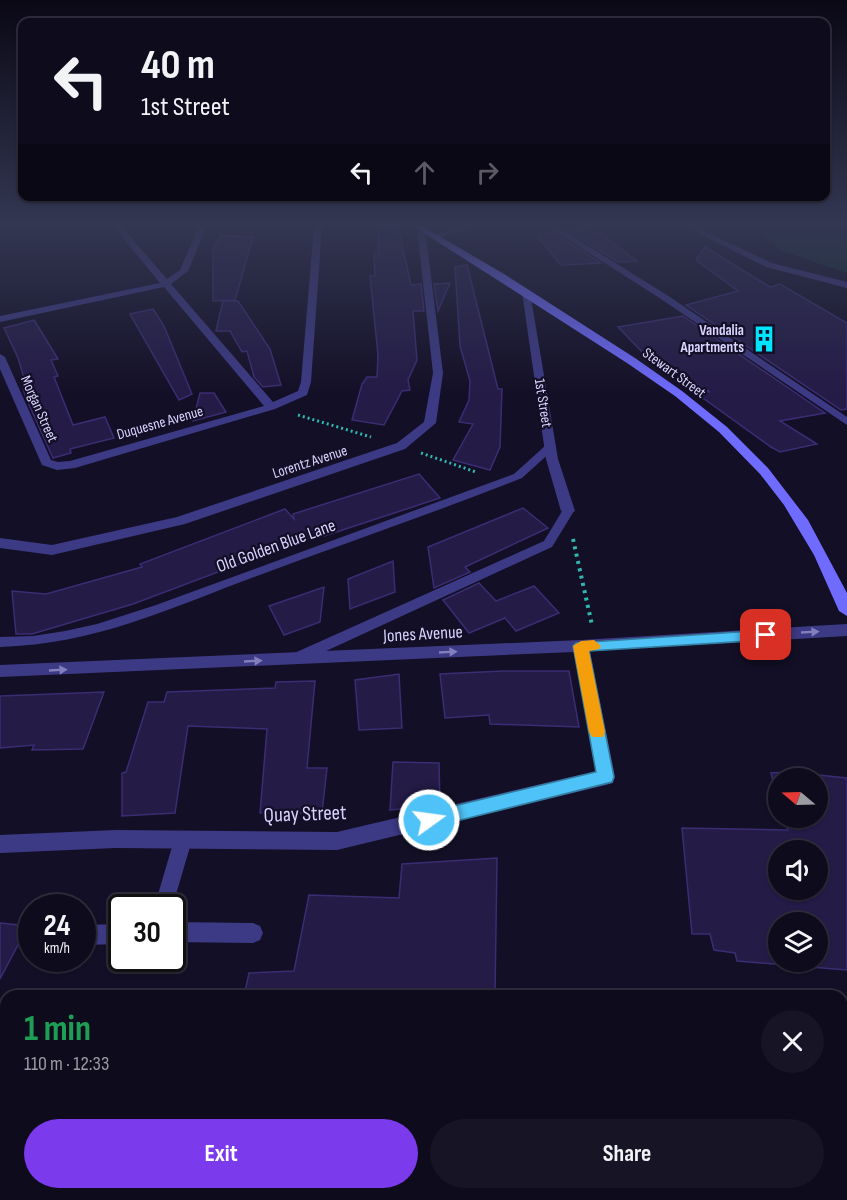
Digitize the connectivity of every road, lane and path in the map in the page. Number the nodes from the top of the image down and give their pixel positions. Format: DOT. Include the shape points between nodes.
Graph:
graph roads {
  1 [pos="169,282"];
  2 [pos="314,282"];
  3 [pos="426,282"];
  4 [pos="510,282"];
  5 [pos="640,282"];
  6 [pos="166,284"];
  7 [pos="526,292"];
  8 [pos="0,318"];
  9 [pos="1,361"];
  10 [pos="271,407"];
  11 [pos="847,422"];
  12 [pos="401,446"];
  13 [pos="550,447"];
  14 [pos="57,466"];
  15 [pos="483,475"];
  16 [pos="568,512"];
  17 [pos="0,543"];
  18 [pos="586,602"];
  19 [pos="847,611"];
  20 [pos="847,630"];
  21 [pos="0,642"];
  22 [pos="581,646"];
  23 [pos="294,660"];
  24 [pos="0,671"];
  25 [pos="183,840"];
  26 [pos="0,844"];
  27 [pos="167,894"];
  28 [pos="186,932"];
  29 [pos="253,933"];
  1 -- 6 [label="street"];
  2 -- 10 [label="street, Duquesne Avenue" via="303,393"];
  3 -- 12 [label="street, Lorentz Avenue" via="438,372 430,423"];
  4 -- 7 [label="street, Stewart Street"];
  5 -- 11 [label="street"];
  6 -- 8 [label="street"];
  6 -- 10 [label="street"];
  7 -- 13 [label="street, 1st Street"];
  7 -- 19 [label="street, Stewart Street" via="655,375 727,433 765,471 796,514 829,567"];
  9 -- 14 [label="street, Morgan Street" via="46,462"];
  10 -- 12 [label="path"];
  10 -- 14 [label="street, Duquesne Avenue"];
  12 -- 15 [label="path"];
  12 -- 17 [label="street, Lorentz Avenue" via="180,521 52,550"];
  13 -- 16 [label="street, 1st Street"];
  13 -- 21 [label="lane, Old Golden Blue Lane" via="518,476 157,608 71,635 26,643"];
  16 -- 18 [label="path"];
  16 -- 23 [label="lane" via="548,544"];
  22 -- 20 [label="street, Jones Avenue, one-way"];
  23 -- 22 [label="street, Jones Avenue, one-way"];
  22 -- 25 [label="street, Quay Street" via="606,777 337,841"];
  24 -- 23 [label="street, Jones Avenue, one-way"];
  25 -- 26 [label="street, Quay Street"];
  25 -- 27 [label="lane"];
  28 -- 29 [label="lane"];
}
